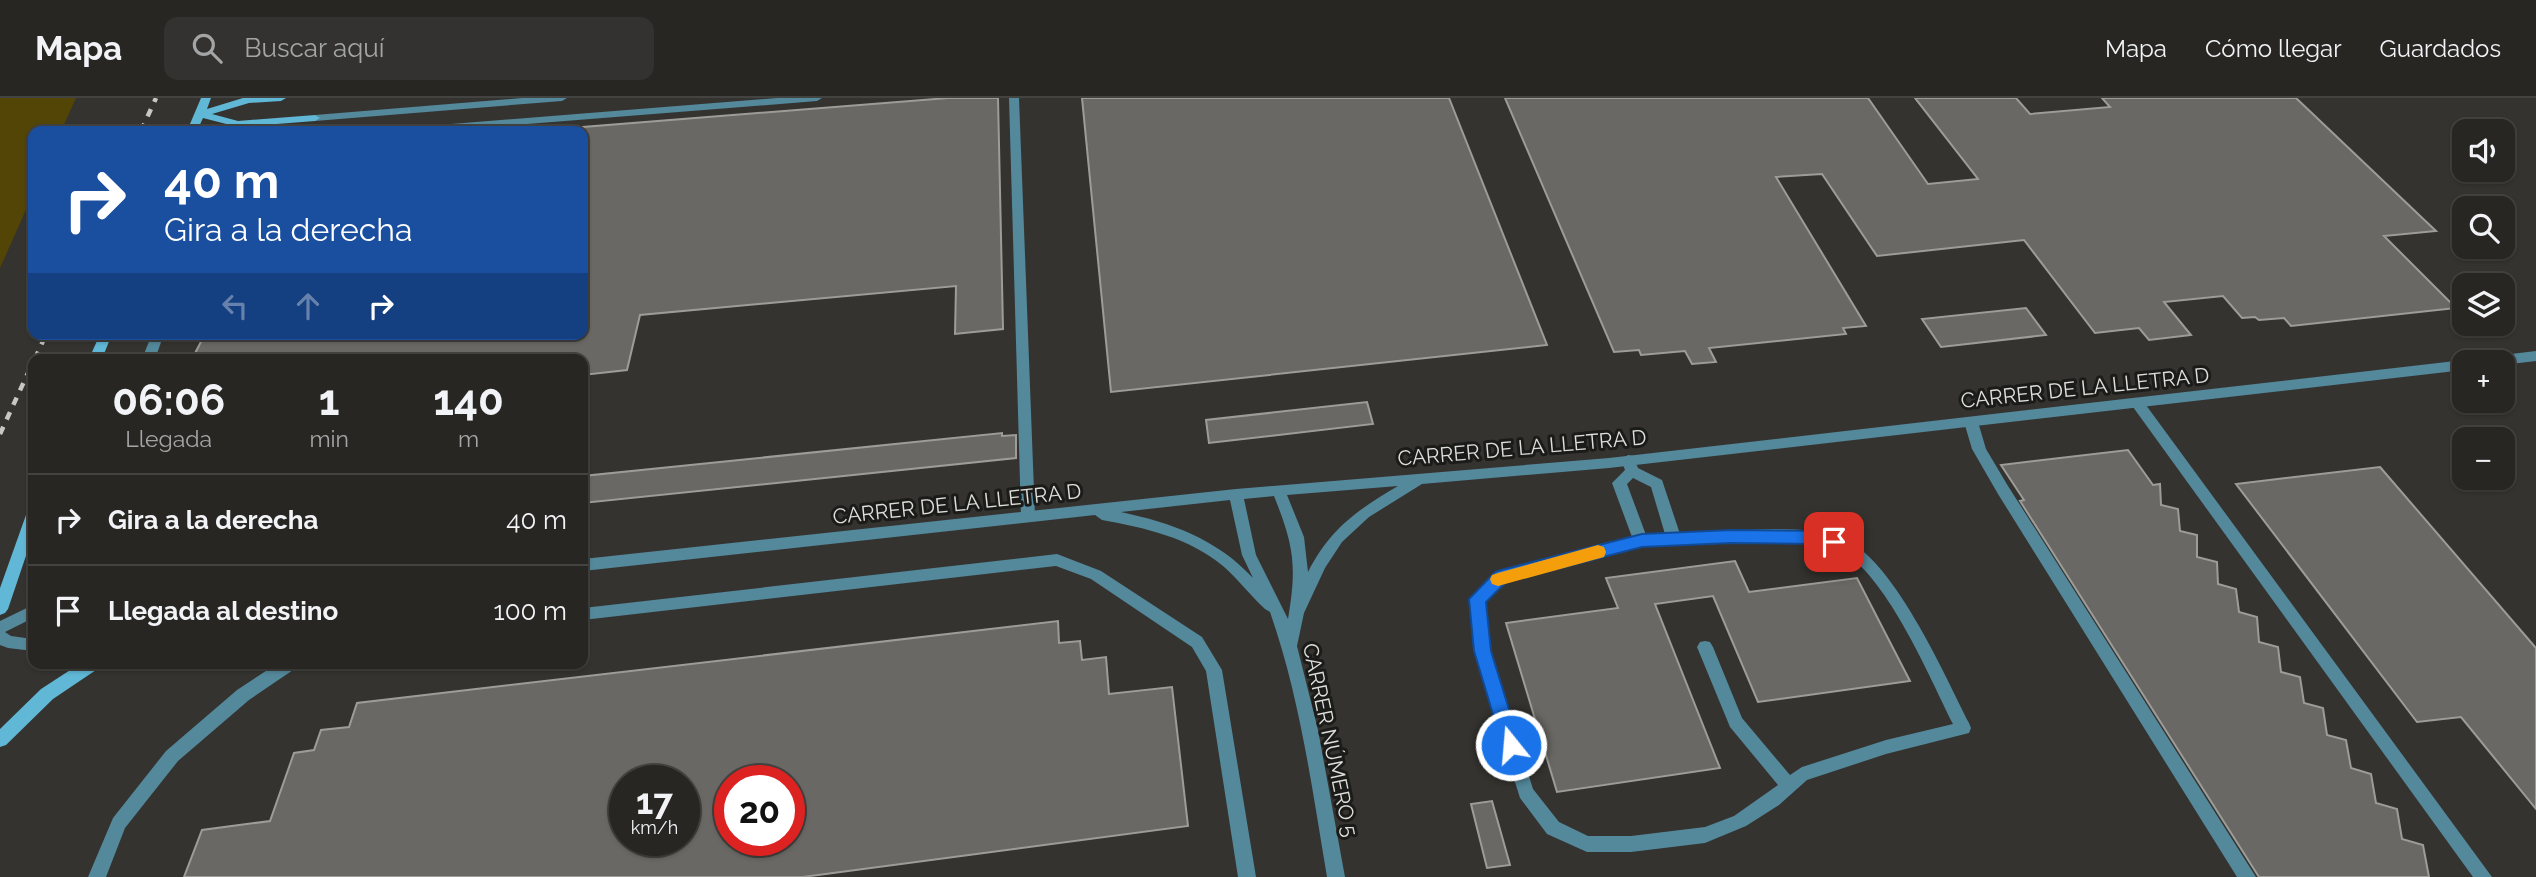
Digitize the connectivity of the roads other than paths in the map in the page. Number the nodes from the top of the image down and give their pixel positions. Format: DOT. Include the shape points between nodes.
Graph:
graph roads {
  1 [pos="206,98"];
  2 [pos="281,98"];
  3 [pos="562,98"];
  4 [pos="817,98"];
  5 [pos="1014,98"];
  6 [pos="199,114"];
  7 [pos="315,118"];
  8 [pos="194,126"];
  9 [pos="293,126"];
  10 [pos="465,126"];
  11 [pos="2536,356"];
  12 [pos="2515,359"];
  13 [pos="2452,366"];
  14 [pos="2138,404"];
  15 [pos="1970,422"];
  16 [pos="1630,466"];
  17 [pos="1421,478"];
  18 [pos="1278,490"];
  19 [pos="1236,494"];
  20 [pos="1087,511"];
  21 [pos="1028,517"];
  22 [pos="28,529"];
  23 [pos="1674,539"];
  24 [pos="1642,541"];
  25 [pos="588,564"];
  26 [pos="0,609"];
  27 [pos="1298,610"];
  28 [pos="1278,612"];
  29 [pos="588,613"];
  30 [pos="28,614"];
  31 [pos="0,628"];
  32 [pos="0,637"];
  33 [pos="28,644"];
  34 [pos="1290,647"];
  35 [pos="1705,647"];
  36 [pos="85,669"];
  37 [pos="282,669"];
  38 [pos="0,740"];
  39 [pos="1789,786"];
  40 [pos="97,877"];
  41 [pos="1247,877"];
  42 [pos="1336,877"];
  43 [pos="2247,877"];
  44 [pos="2483,877"];
  1 -- 6 [label="main road"];
  2 -- 6 [label="main road" via="248,100"];
  3 -- 7 [label="street"];
  4 -- 10 [label="street"];
  5 -- 21 [label="street"];
  6 -- 7 [label="main road" via="238,124"];
  6 -- 8 [label="main road"];
  7 -- 9 [label="main road"];
  11 -- 12 [label="street"];
  13 -- 14 [label="street, CARRER DE LA LLETRA D"];
  14 -- 15 [label="street, CARRER DE LA LLETRA D"];
  14 -- 44 [label="street"];
  15 -- 16 [label="street, CARRER DE LA LLETRA D"];
  15 -- 43 [label="street" via="1979,449 2003,491"];
  16 -- 17 [label="street, CARRER DE LA LLETRA D"];
  16 -- 23 [label="street" via="1657,484"];
  16 -- 24 [label="street" via="1619,483"];
  17 -- 18 [label="street, CARRER DE LA LLETRA D"];
  17 -- 27 [label="street" via="1363,514 1338,537 1320,562"];
  18 -- 19 [label="street, CARRER DE LA LLETRA D"];
  18 -- 27 [label="street" via="1300,552"];
  19 -- 20 [label="street, CARRER DE LA LLETRA D"];
  19 -- 28 [label="street, CARRER NÚMERO 5" via="1249,555"];
  20 -- 21 [label="street, CARRER DE LA LLETRA D"];
  20 -- 28 [label="street, CARRER NÚMERO 5" via="1153,524 1195,541 1227,561"];
  21 -- 25 [label="street, CARRER DE LA LLETRA D"];
  22 -- 26 [label="main road"];
  23 -- 24 [label="street"];
  23 -- 39 [label="street" via="1820,538 1848,547 1877,575 1963,728 1886,747 1802,775"];
  24 -- 39 [label="street" via="1501,577 1477,599 1482,651 1526,793 1553,828 1587,844 1631,844 1705,835 1740,821"];
  27 -- 34 [label="street"];
  28 -- 34 [label="street, CARRER NÚMERO 5"];
  29 -- 41 [label="street" via="1057,560 1096,575 1197,642 1214,670"];
  30 -- 31 [label="street"];
  32 -- 33 [label="street"];
  34 -- 42 [label="street, CARRER NÚMERO 5"];
  35 -- 39 [label="street" via="1736,722"];
  36 -- 38 [label="main road" via="47,694"];
  37 -- 40 [label="street" via="243,695 172,757 119,823"];
}
